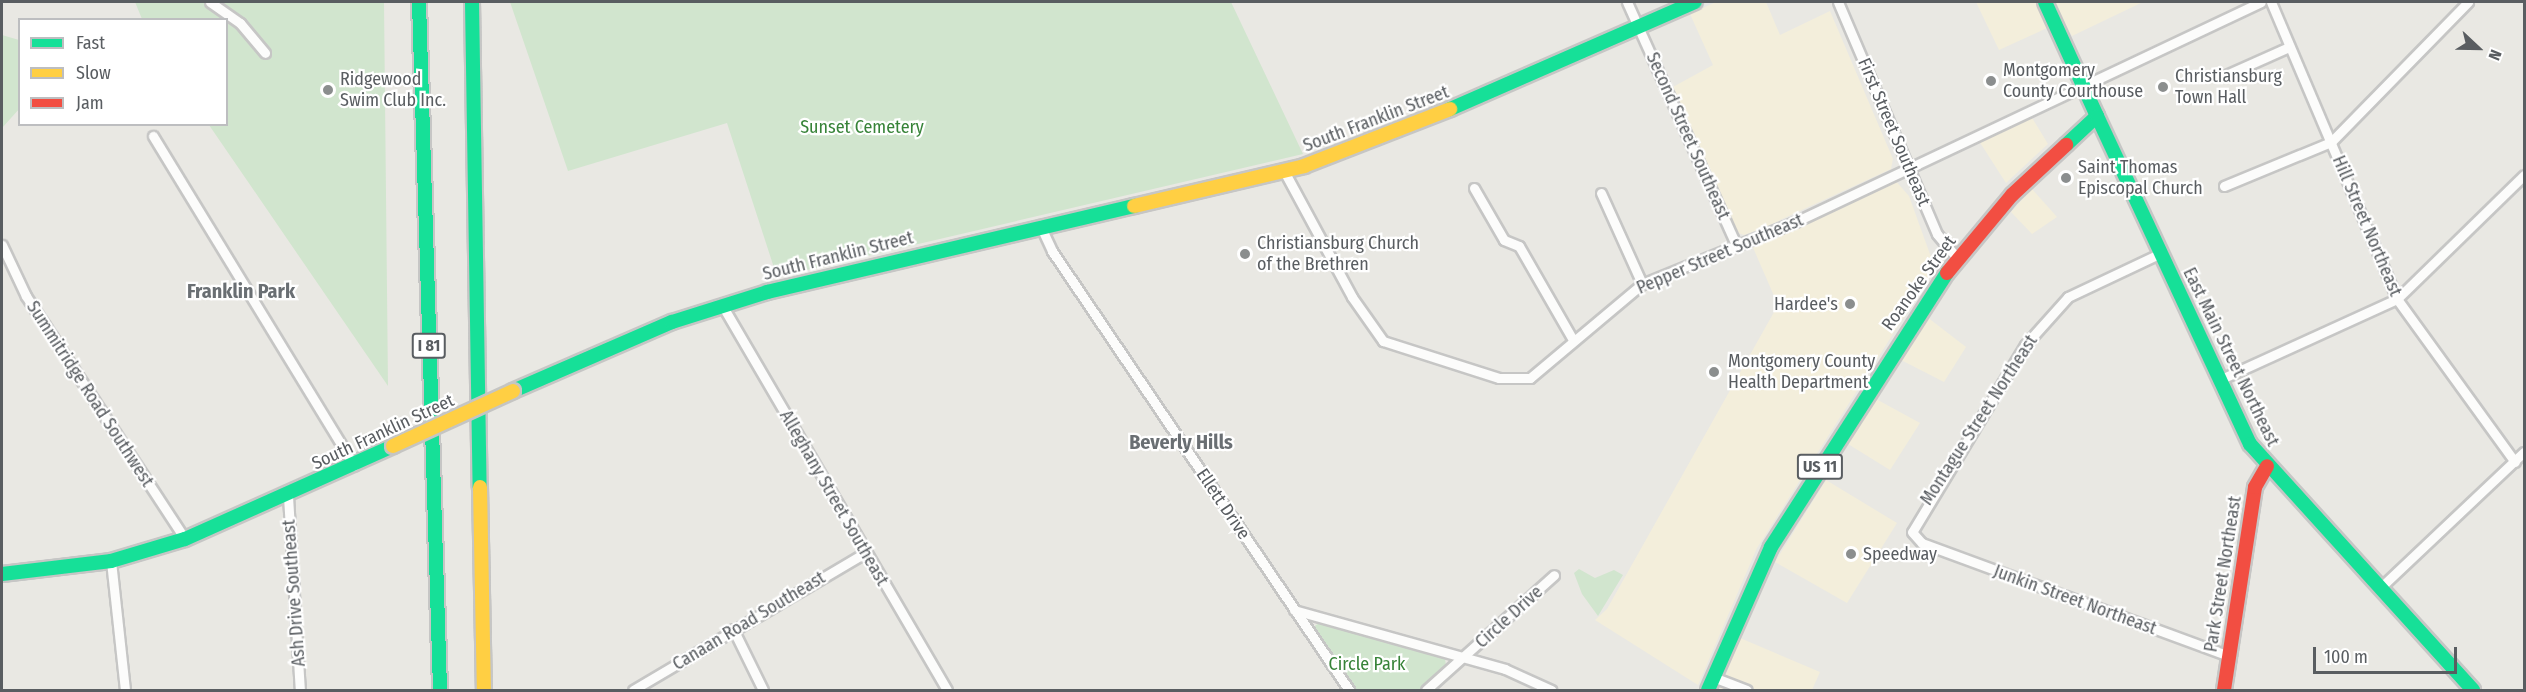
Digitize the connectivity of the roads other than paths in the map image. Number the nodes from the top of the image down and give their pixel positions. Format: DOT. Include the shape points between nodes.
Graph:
graph roads {
  1 [pos="210,2"];
  2 [pos="419,2"];
  3 [pos="472,2"];
  4 [pos="1627,2"];
  5 [pos="1695,2"];
  6 [pos="1838,2"];
  7 [pos="2045,2"];
  8 [pos="2261,2"];
  9 [pos="2271,2"];
  10 [pos="2468,2"];
  11 [pos="1640,28"];
  12 [pos="2289,47"];
  13 [pos="265,53"];
  14 [pos="2226,75"];
  15 [pos="2085,88"];
  16 [pos="2097,116"];
  17 [pos="153,136"];
  18 [pos="2331,142"];
  19 [pos="1909,167"];
  20 [pos="1284,171"];
  21 [pos="2524,175"];
  22 [pos="2224,186"];
  23 [pos="1474,188"];
  24 [pos="1601,193"];
  25 [pos="1040,225"];
  26 [pos="1736,244"];
  27 [pos="2,245"];
  28 [pos="2161,253"];
  29 [pos="1957,258"];
  30 [pos="1642,284"];
  31 [pos="2397,299"];
  32 [pos="722,305"];
  33 [pos="1573,340"];
  34 [pos="2219,380"];
  35 [pos="2524,452"];
  36 [pos="2515,462"];
  37 [pos="354,465"];
  38 [pos="2267,466"];
  39 [pos="288,496"];
  40 [pos="185,539"];
  41 [pos="1922,543"];
  42 [pos="865,553"];
  43 [pos="111,561"];
  44 [pos="2,574"];
  45 [pos="1554,575"];
  46 [pos="2380,588"];
  47 [pos="1293,610"];
  48 [pos="733,629"];
  49 [pos="2229,656"];
  50 [pos="1463,658"];
  51 [pos="1713,677"];
  52 [pos="125,690"];
  53 [pos="300,690"];
  54 [pos="440,690"];
  55 [pos="484,690"];
  56 [pos="633,690"];
  57 [pos="763,690"];
  58 [pos="947,690"];
  59 [pos="1349,690"];
  60 [pos="1426,690"];
  61 [pos="1551,690"];
  62 [pos="1708,690"];
  63 [pos="1747,690"];
  64 [pos="2224,690"];
  65 [pos="2473,690"];
  1 -- 13 [label="street" via="240,23"];
  2 -- 54 [label="main road, I 81"];
  3 -- 55 [label="main road"];
  4 -- 11 [label="street, Second Street Southeast"];
  5 -- 11 [label="main road, South Franklin Street"];
  6 -- 19 [label="street, First Street Southeast"];
  7 -- 15 [label="main road, East Main Street Northeast"];
  8 -- 15 [label="street, Pepper Street Southeast"];
  9 -- 12 [label="street, Hill Street Northeast"];
  10 -- 18 [label="street"];
  11 -- 20 [label="main road, South Franklin Street" via="1369,145"];
  11 -- 26 [label="street, Second Street Southeast"];
  12 -- 14 [label="street"];
  12 -- 18 [label="street, Hill Street Northeast"];
  15 -- 16 [label="main road, East Main Street Northeast"];
  15 -- 19 [label="street, Pepper Street Southeast"];
  16 -- 28 [label="main road, East Main Street Northeast"];
  16 -- 29 [label="main road, Roanoke Street / US 11" via="2012,195"];
  17 -- 37 [label="street"];
  18 -- 22 [label="street"];
  18 -- 31 [label="street, Hill Street Northeast"];
  19 -- 26 [label="street, Pepper Street Southeast"];
  19 -- 29 [label="street, First Street Southeast" via="1944,247"];
  20 -- 25 [label="main road, South Franklin Street"];
  20 -- 33 [label="street, Pepper Street Southeast" via="1364,317 1393,347 1514,380 1530,378"];
  21 -- 31 [label="street"];
  23 -- 33 [label="street" via="1504,240 1519,246"];
  24 -- 30 [label="street"];
  25 -- 32 [label="main road, South Franklin Street"];
  25 -- 47 [label="street, Ellett Drive" via="1052,250"];
  26 -- 30 [label="street, Pepper Street Southeast"];
  27 -- 40 [label="street, Summitridge Road Southwest" via="26,296"];
  28 -- 34 [label="main road, East Main Street Northeast"];
  28 -- 41 [label="street, Montague Street Northeast" via="2068,297 2025,345 1916,517 1912,532"];
  29 -- 51 [label="main road, Roanoke Street / US 11" via="1771,547"];
  30 -- 33 [label="street, Pepper Street Southeast"];
  31 -- 34 [label="street"];
  31 -- 36 [label="street, Hill Street Northeast"];
  32 -- 37 [label="main road, South Franklin Street, bridge" via="513,392"];
  32 -- 42 [label="street, Alleghany Street Southeast"];
  34 -- 38 [label="main road, East Main Street Northeast"];
  35 -- 36 [label="street"];
  36 -- 46 [label="street"];
  37 -- 39 [label="main road, South Franklin Street"];
  38 -- 46 [label="main road, East Main Street Northeast"];
  38 -- 49 [label="main road, Park Street Northeast" via="2255,487"];
  39 -- 40 [label="main road, South Franklin Street"];
  39 -- 53 [label="street, Ash Drive Southeast"];
  40 -- 43 [label="main road, South Franklin Street"];
  41 -- 49 [label="street, Junkin Street Northeast"];
  42 -- 48 [label="street, Canaan Road Southeast"];
  42 -- 58 [label="street, Alleghany Street Southeast"];
  43 -- 44 [label="main road, South Franklin Street"];
  43 -- 52 [label="street"];
  45 -- 50 [label="street, Circle Drive"];
  46 -- 65 [label="main road, East Main Street Northeast"];
  47 -- 50 [label="street"];
  47 -- 59 [label="street, Ellett Drive"];
  48 -- 56 [label="street, Canaan Road Southeast"];
  48 -- 57 [label="street"];
  49 -- 64 [label="main road, Park Street Northeast"];
  50 -- 60 [label="street, Circle Drive"];
  50 -- 61 [label="street" via="1505,669"];
  51 -- 62 [label="main road, Roanoke Street / US 11"];
  51 -- 63 [label="street"];
}
